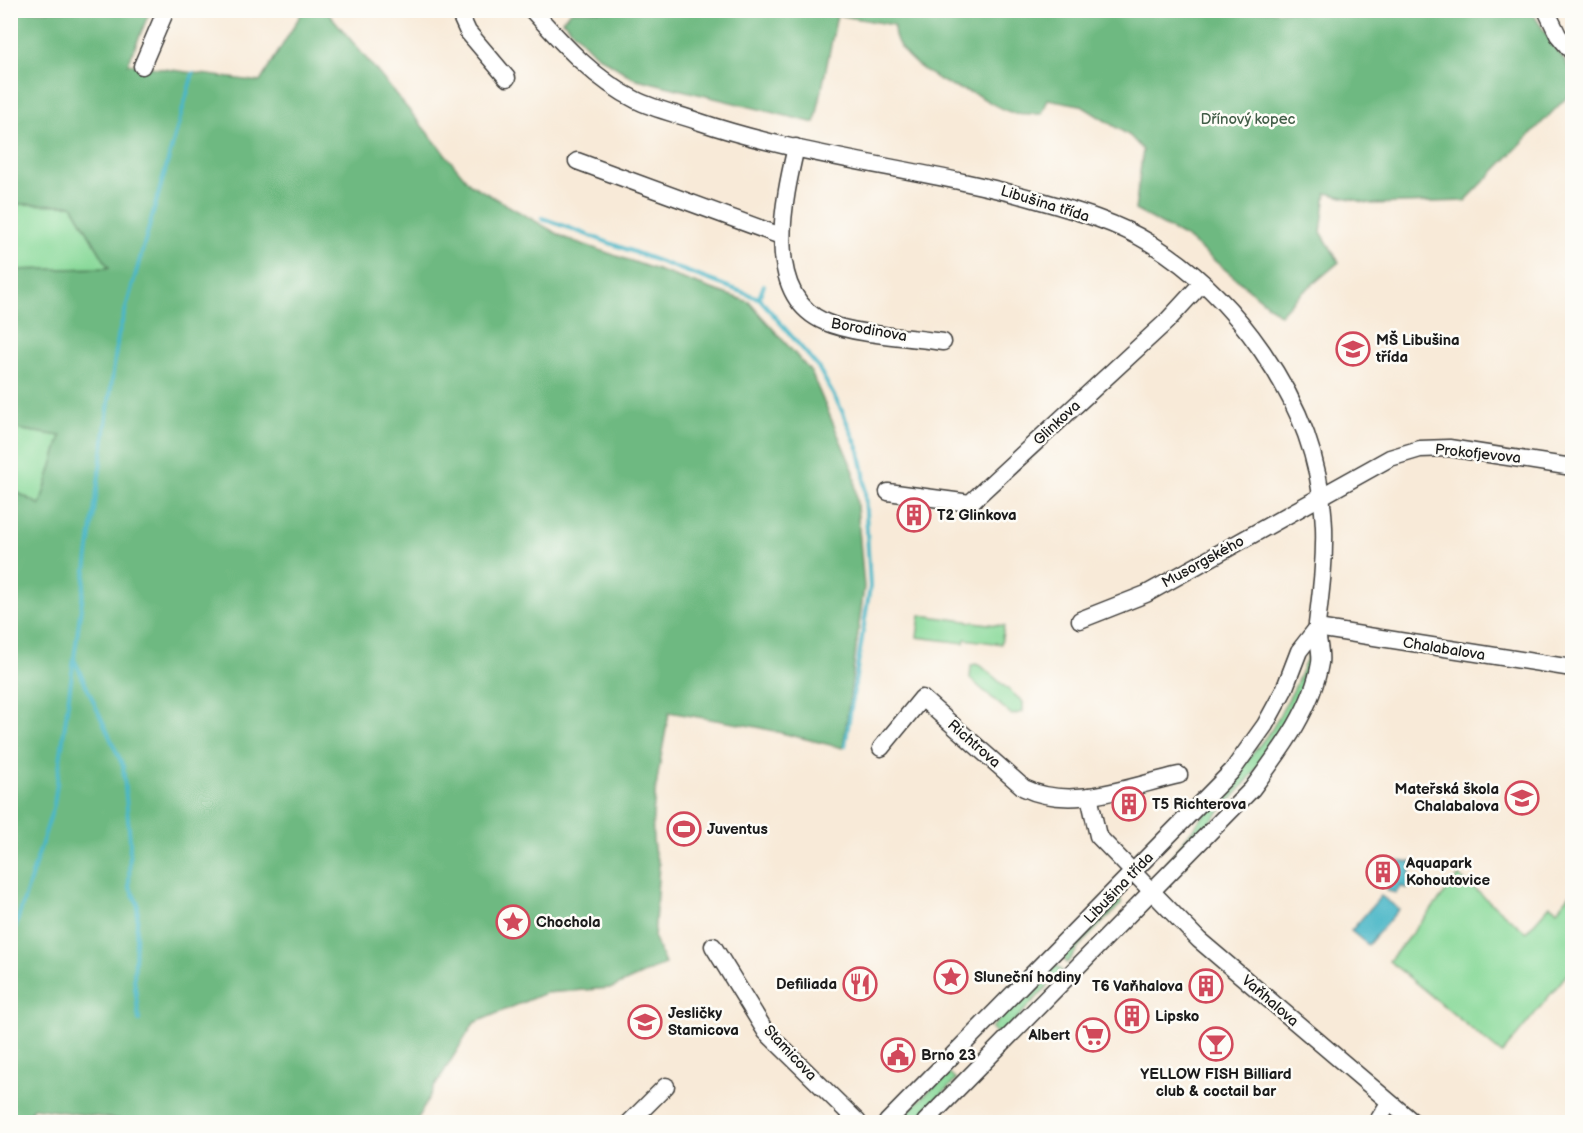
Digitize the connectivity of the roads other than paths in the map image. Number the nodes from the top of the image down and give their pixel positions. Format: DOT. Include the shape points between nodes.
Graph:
graph roads {
  1 [pos="166,10"];
  2 [pos="458,10"];
  3 [pos="532,10"];
  4 [pos="1546,10"];
  5 [pos="1572,52"];
  6 [pos="142,66"];
  7 [pos="507,78"];
  8 [pos="796,147"];
  9 [pos="577,161"];
  10 [pos="781,236"];
  11 [pos="1202,283"];
  12 [pos="943,342"];
  13 [pos="1572,466"];
  14 [pos="888,492"];
  15 [pos="1323,496"];
  16 [pos="1080,620"];
  17 [pos="1317,628"];
  18 [pos="1572,668"];
  19 [pos="881,748"];
  20 [pos="1179,775"];
  21 [pos="1089,796"];
  22 [pos="1134,872"];
  23 [pos="1153,892"];
  24 [pos="713,946"];
  25 [pos="666,1086"];
  26 [pos="1389,1102"];
  27 [pos="630,1122"];
  28 [pos="858,1122"];
  29 [pos="887,1122"];
  30 [pos="925,1122"];
  31 [pos="1377,1122"];
  32 [pos="1413,1122"];
  1 -- 6 [label="street"];
  2 -- 7 [label="street" via="468,32"];
  3 -- 8 [label="street, Libušina třída" via="587,65 636,100 736,134"];
  4 -- 5 [label="street"];
  8 -- 10 [label="street, Borodinova"];
  8 -- 11 [label="street, Libušina třída" via="1005,191 1080,212 1149,242"];
  9 -- 10 [label="street"];
  10 -- 12 [label="street, Borodinova" via="789,280 797,300 812,315 840,327"];
  11 -- 14 [label="street, Glinkova" via="1166,322 970,503"];
  11 -- 15 [label="street, Libušina třída" via="1245,326 1288,389 1310,445"];
  13 -- 15 [label="street, Prokofjevova" via="1449,448 1420,449 1390,458"];
  15 -- 16 [label="street, Musorgského" via="1146,594"];
  15 -- 17 [label="street, Libušina třída" via="1325,558"];
  17 -- 18 [label="street, Chalabalova"];
  17 -- 22 [label="street, Libušina třída" via="1299,651 1265,725 1232,771"];
  17 -- 23 [label="street, Libušina třída" via="1320,662 1288,739 1252,789"];
  19 -- 21 [label="street, Richtrova" via="922,698 1024,788 1064,799"];
  20 -- 21 [label="street, Richtrova"];
  21 -- 22 [label="street" via="1098,836"];
  22 -- 23 [label="street, Vaňhalova"];
  22 -- 29 [label="street, Libušina třída"];
  23 -- 26 [label="street, Vaňhalova" via="1199,940"];
  23 -- 30 [label="street, Libušina třída"];
  24 -- 28 [label="street, Stamicova" via="766,1032"];
  25 -- 27 [label="street"];
  26 -- 31 [label="street"];
  26 -- 32 [label="street, Vaňhalova"];
}
